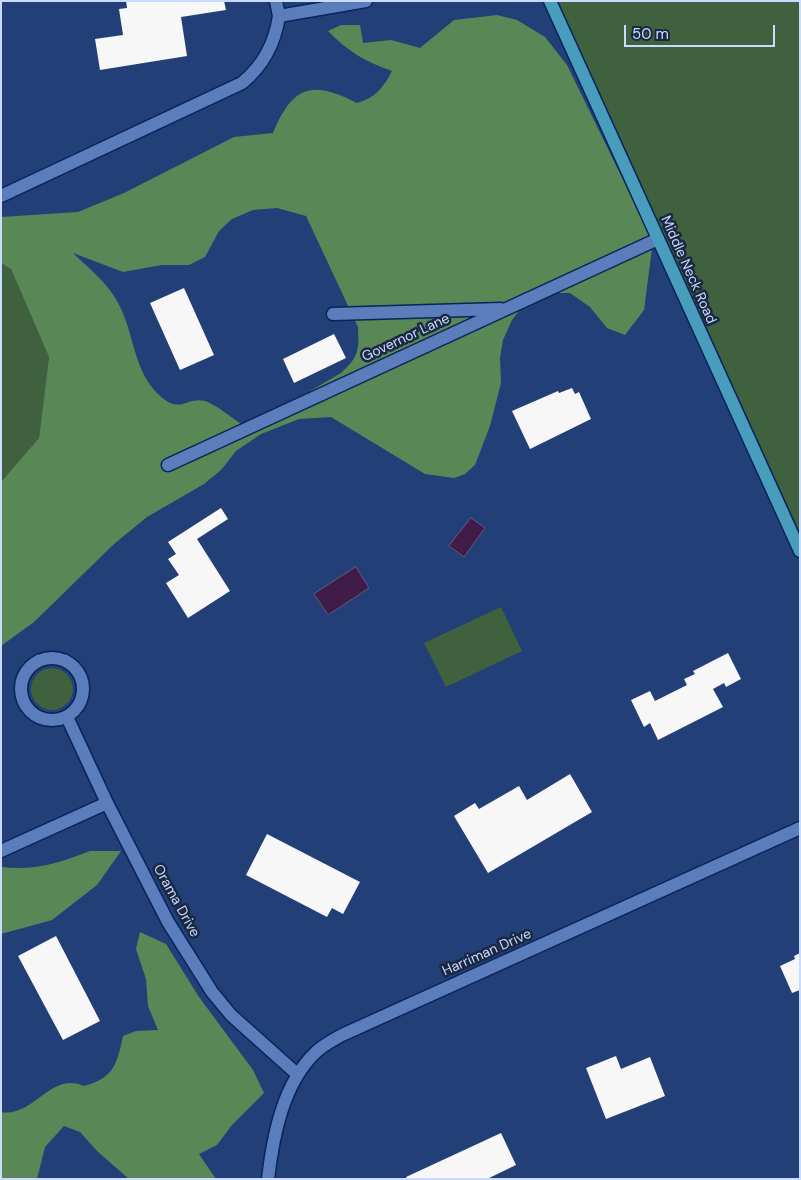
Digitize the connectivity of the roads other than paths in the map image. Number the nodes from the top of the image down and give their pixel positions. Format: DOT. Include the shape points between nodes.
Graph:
graph roads {
  1 [pos="276,1"];
  2 [pos="366,1"];
  3 [pos="550,1"];
  4 [pos="279,16"];
  5 [pos="1,196"];
  6 [pos="658,239"];
  7 [pos="506,308"];
  8 [pos="332,314"];
  9 [pos="168,464"];
  10 [pos="800,551"];
  11 [pos="67,716"];
  12 [pos="107,804"];
  13 [pos="800,828"];
  14 [pos="1,851"];
  15 [pos="297,1074"];
  16 [pos="268,1179"];
  1 -- 4 [label="street"];
  2 -- 4 [label="street"];
  3 -- 6 [label="main road, Middle Neck Road"];
  4 -- 5 [label="street" via="277,32 260,67 242,83"];
  6 -- 7 [label="street, Governor Lane"];
  6 -- 10 [label="main road, Middle Neck Road"];
  7 -- 8 [label="street"];
  7 -- 9 [label="street, Governor Lane"];
  11 -- 11 [label="street" via="81,701 84,690 80,675 69,662 59,658 38,661 30,667 21,684 24,703 30,711 47,720"];
  11 -- 12 [label="street, Orama Drive"];
  12 -- 14 [label="street"];
  12 -- 15 [label="street, Orama Drive" via="168,922 212,992 231,1015"];
  13 -- 15 [label="street, Harriman Drive" via="342,1035 316,1051"];
  15 -- 16 [label="street, Harriman Drive" via="280,1118"];
}
